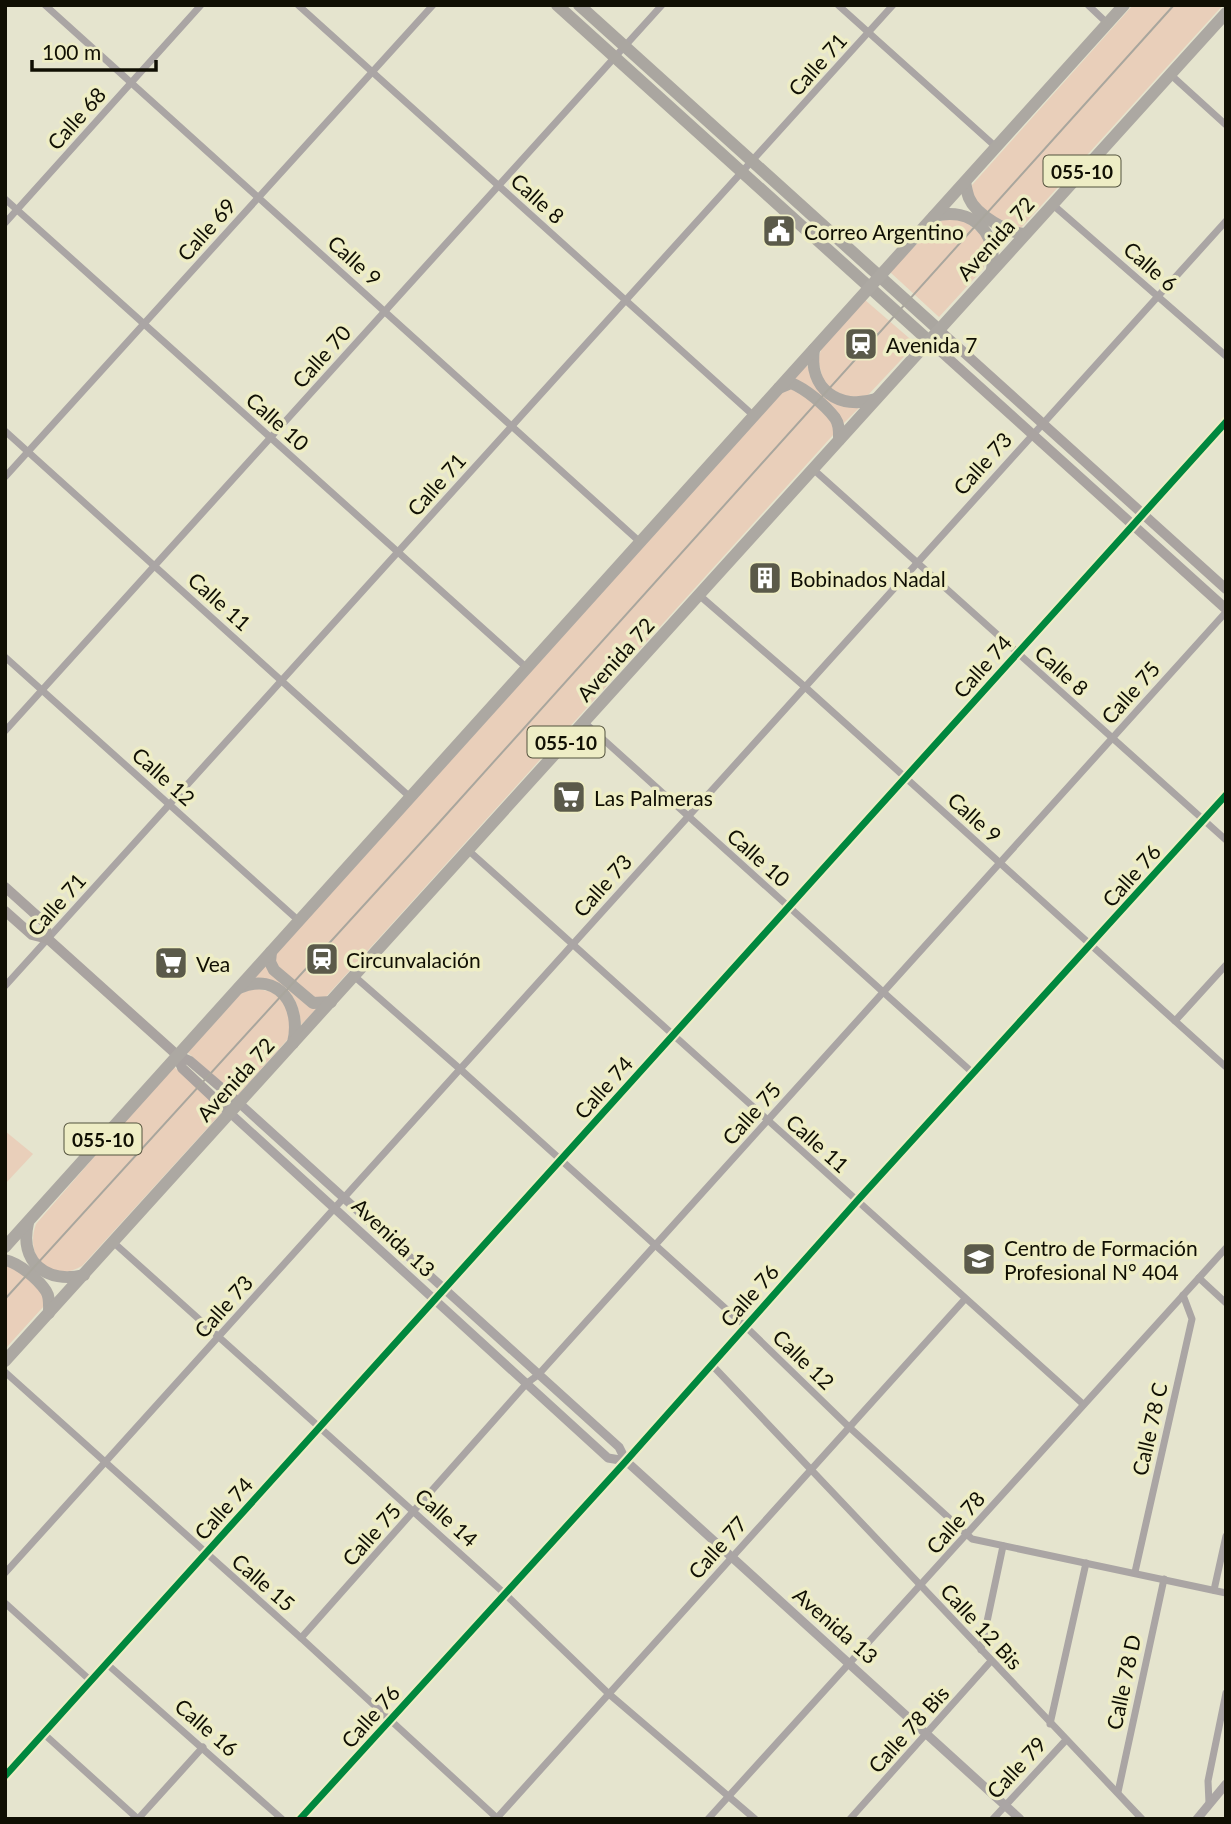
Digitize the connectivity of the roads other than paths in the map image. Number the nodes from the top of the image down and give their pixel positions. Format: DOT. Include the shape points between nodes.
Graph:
graph roads {
  1 [pos="46,5"];
  2 [pos="201,5"];
  3 [pos="298,5"];
  4 [pos="433,5"];
  5 [pos="558,5"];
  6 [pos="579,5"];
  7 [pos="662,5"];
  8 [pos="838,5"];
  9 [pos="893,5"];
  10 [pos="1088,5"];
  11 [pos="1124,5"];
  12 [pos="1226,13"];
  13 [pos="1107,23"];
  14 [pos="869,33"];
  15 [pos="625,46"];
  16 [pos="615,57"];
  17 [pos="372,72"];
  18 [pos="1171,75"];
  19 [pos="132,83"];
  20 [pos="1226,125"];
  21 [pos="996,147"];
  22 [pos="752,161"];
  23 [pos="742,172"];
  24 [pos="965,181"];
  25 [pos="499,186"];
  26 [pos="259,197"];
  27 [pos="5,199"];
  28 [pos="1052,204"];
  29 [pos="17,210"];
  30 [pos="934,216"];
  31 [pos="1226,221"];
  32 [pos="5,223"];
  33 [pos="1025,234"];
  34 [pos="992,270"];
  35 [pos="880,276"];
  36 [pos="870,287"];
  37 [pos="1157,294"];
  38 [pos="626,300"];
  39 [pos="386,311"];
  40 [pos="144,324"];
  41 [pos="939,330"];
  42 [pos="929,341"];
  43 [pos="814,349"];
  44 [pos="1226,356"];
  45 [pos="779,388"];
  46 [pos="876,399"];
  47 [pos="754,415"];
  48 [pos="1226,422"];
  49 [pos="1041,423"];
  50 [pos="513,425"];
  51 [pos="5,431"];
  52 [pos="1032,433"];
  53 [pos="271,438"];
  54 [pos="839,440"];
  55 [pos="28,452"];
  56 [pos="813,469"];
  57 [pos="5,477"];
  58 [pos="1142,514"];
  59 [pos="1133,525"];
  60 [pos="640,542"];
  61 [pos="398,552"];
  62 [pos="916,562"];
  63 [pos="155,566"];
  64 [pos="1226,589"];
  65 [pos="699,595"];
  66 [pos="1226,610"];
  67 [pos="1017,653"];
  68 [pos="5,657"];
  69 [pos="527,668"];
  70 [pos="282,681"];
  71 [pos="804,686"];
  72 [pos="42,690"];
  73 [pos="584,722"];
  74 [pos="5,731"];
  75 [pos="1112,738"];
  76 [pos="905,777"];
  77 [pos="1226,795"];
  78 [pos="410,797"];
  79 [pos="169,805"];
  80 [pos="688,816"];
  81 [pos="1203,820"];
  82 [pos="1226,840"];
  83 [pos="468,850"];
  84 [pos="999,862"];
  85 [pos="5,887"];
  86 [pos="788,907"];
  87 [pos="5,911"];
  88 [pos="299,921"];
  89 [pos="48,939"];
  90 [pos="572,944"];
  91 [pos="1091,945"];
  92 [pos="271,952"];
  93 [pos="1226,965"];
  94 [pos="354,976"];
  95 [pos="5,986"];
  96 [pos="237,989"];
  97 [pos="882,992"];
  98 [pos="331,1002"];
  99 [pos="1175,1021"];
  100 [pos="673,1035"];
  101 [pos="293,1043"];
  102 [pos="177,1055"];
  103 [pos="1226,1068"];
  104 [pos="460,1069"];
  105 [pos="974,1074"];
  106 [pos="234,1108"];
  107 [pos="768,1121"];
  108 [pos="561,1160"];
  109 [pos="344,1199"];
  110 [pos="857,1201"];
  111 [pos="335,1208"];
  112 [pos="28,1223"];
  113 [pos="113,1242"];
  114 [pos="656,1245"];
  115 [pos="5,1247"];
  116 [pos="1226,1248"];
  117 [pos="5,1259"];
  118 [pos="84,1275"];
  119 [pos="1199,1278"];
  120 [pos="444,1289"];
  121 [pos="1183,1295"];
  122 [pos="965,1299"];
  123 [pos="434,1301"];
  124 [pos="1226,1303"];
  125 [pos="49,1313"];
  126 [pos="745,1326"];
  127 [pos="220,1336"];
  128 [pos="5,1361"];
  129 [pos="711,1364"];
  130 [pos="5,1372"];
  131 [pos="538,1375"];
  132 [pos="527,1383"];
  133 [pos="1083,1404"];
  134 [pos="320,1427"];
  135 [pos="849,1427"];
  136 [pos="626,1461"];
  137 [pos="105,1464"];
  138 [pos="811,1470"];
  139 [pos="415,1512"];
  140 [pos="967,1535"];
  141 [pos="1226,1536"];
  142 [pos="1003,1546"];
  143 [pos="206,1554"];
  144 [pos="731,1559"];
  145 [pos="1086,1563"];
  146 [pos="1135,1572"];
  147 [pos="5,1573"];
  148 [pos="1164,1580"];
  149 [pos="920,1586"];
  150 [pos="1214,1590"];
  151 [pos="504,1592"];
  152 [pos="1226,1593"];
  153 [pos="5,1603"];
  154 [pos="301,1638"];
  155 [pos="981,1650"];
  156 [pos="991,1661"];
  157 [pos="849,1662"];
  158 [pos="107,1664"];
  159 [pos="91,1681"];
  160 [pos="1226,1693"];
  161 [pos="609,1694"];
  162 [pos="390,1720"];
  163 [pos="1050,1724"];
  164 [pos="44,1734"];
  165 [pos="928,1734"];
  166 [pos="1066,1740"];
  167 [pos="203,1747"];
  168 [pos="5,1776"];
  169 [pos="1226,1784"];
  170 [pos="1118,1792"];
  171 [pos="729,1796"];
  172 [pos="1209,1803"];
  173 [pos="1004,1805"];
  174 [pos="497,1818"];
  175 [pos="138,1819"];
  176 [pos="282,1819"];
  177 [pos="300,1819"];
  178 [pos="708,1819"];
  179 [pos="755,1819"];
  180 [pos="850,1819"];
  181 [pos="993,1819"];
  182 [pos="1020,1819"];
  183 [pos="1142,1819"];
  184 [pos="1197,1819"];
  1 -- 19 [label="street, Calle 9"];
  2 -- 19 [label="street, Calle 68"];
  3 -- 17 [label="street, Calle 8"];
  4 -- 17 [label="street, Calle 69"];
  5 -- 16 [label="main road"];
  6 -- 15 [label="main road"];
  7 -- 15 [label="street, Calle 70"];
  8 -- 14 [label="street"];
  9 -- 14 [label="street, Calle 71"];
  10 -- 13 [label="street"];
  11 -- 13 [label="highway, 055-10"];
  12 -- 18 [label="highway, Avenida 72 / 055-10"];
  13 -- 21 [label="highway, 055-10"];
  14 -- 21 [label="street"];
  14 -- 22 [label="street, Calle 71"];
  15 -- 16 [label="street, Calle 70"];
  15 -- 22 [label="main road"];
  16 -- 23 [label="main road"];
  16 -- 25 [label="street, Calle 70"];
  17 -- 25 [label="street, Calle 8"];
  17 -- 26 [label="street, Calle 69"];
  18 -- 20 [label="street"];
  18 -- 28 [label="highway, Avenida 72 / 055-10"];
  19 -- 26 [label="street, Calle 9"];
  19 -- 29 [label="street, Calle 68"];
  21 -- 24 [label="highway, 055-10"];
  22 -- 23 [label="street, Calle 71"];
  22 -- 35 [label="main road"];
  23 -- 36 [label="main road"];
  23 -- 38 [label="street, Calle 71"];
  24 -- 30 [label="highway, 055-10"];
  24 -- 33 [label="highway" via="970,200 985,215 1005,230"];
  25 -- 38 [label="street, Calle 8"];
  25 -- 39 [label="street, Calle 70"];
  26 -- 39 [label="street, Calle 9"];
  26 -- 40 [label="street, Calle 69"];
  27 -- 29 [label="street, Calle 10"];
  28 -- 33 [label="highway, Avenida 72 / 055-10"];
  28 -- 37 [label="street, Calle 6"];
  29 -- 32 [label="street, Calle 68"];
  29 -- 40 [label="street, Calle 10"];
  30 -- 34 [label="highway" via="957,214 978,223 992,245"];
  30 -- 35 [label="highway, 055-10"];
  31 -- 37 [label="street, Calle 73"];
  33 -- 34 [label="highway, Avenida 72 / 055-10"];
  34 -- 41 [label="highway, Avenida 72 / 055-10"];
  35 -- 36 [label="highway, 055-10"];
  35 -- 41 [label="main road"];
  36 -- 42 [label="main road"];
  36 -- 43 [label="highway, 055-10"];
  37 -- 44 [label="street, Calle 6"];
  37 -- 49 [label="street, Calle 73"];
  38 -- 47 [label="street, Calle 8"];
  38 -- 50 [label="street, Calle 71"];
  39 -- 50 [label="street, Calle 9"];
  39 -- 53 [label="street, Calle 70"];
  40 -- 53 [label="street, Calle 10"];
  40 -- 55 [label="street, Calle 69"];
  41 -- 42 [label="highway, Avenida 72 / 055-10"];
  41 -- 49 [label="main road"];
  42 -- 46 [label="highway, Avenida 72 / 055-10"];
  42 -- 52 [label="main road"];
  43 -- 45 [label="highway, 055-10"];
  43 -- 46 [label="highway" via="814,370 827,392 850,403"];
  45 -- 47 [label="highway, 055-10"];
  45 -- 54 [label="highway" via="791,383 801,387 836,419"];
  46 -- 54 [label="highway, Avenida 72 / 055-10"];
  47 -- 60 [label="highway, 055-10"];
  48 -- 58 [label="street, Calle 74"];
  49 -- 52 [label="street, Calle 73"];
  49 -- 58 [label="main road"];
  50 -- 60 [label="street, Calle 9"];
  50 -- 61 [label="street, Calle 71"];
  51 -- 55 [label="street, Calle 11"];
  52 -- 59 [label="main road"];
  52 -- 62 [label="street, Calle 73"];
  53 -- 61 [label="street, Calle 10"];
  53 -- 63 [label="street, Calle 70"];
  54 -- 56 [label="highway, Avenida 72 / 055-10"];
  55 -- 57 [label="street, Calle 69"];
  55 -- 63 [label="street, Calle 11"];
  56 -- 62 [label="street, Calle 8"];
  56 -- 65 [label="highway, Avenida 72 / 055-10"];
  58 -- 59 [label="street, Calle 74"];
  58 -- 64 [label="main road"];
  59 -- 66 [label="main road"];
  59 -- 67 [label="street, Calle 74"];
  60 -- 69 [label="highway, 055-10"];
  61 -- 69 [label="street, Calle 10"];
  61 -- 70 [label="street, Calle 71"];
  62 -- 67 [label="street, Calle 8"];
  62 -- 71 [label="street, Calle 73"];
  63 -- 70 [label="street, Calle 11"];
  63 -- 72 [label="street, Calle 70"];
  65 -- 71 [label="street, Calle 9"];
  65 -- 73 [label="highway, Avenida 72 / 055-10"];
  66 -- 75 [label="street, Calle 75"];
  67 -- 75 [label="street, Calle 8"];
  67 -- 76 [label="street, Calle 74"];
  68 -- 72 [label="street, Calle 12"];
  69 -- 78 [label="highway, 055-10"];
  70 -- 78 [label="street, Calle 11"];
  70 -- 79 [label="street, Calle 71"];
  71 -- 76 [label="street, Calle 9"];
  71 -- 80 [label="street, Calle 73"];
  72 -- 74 [label="street, Calle 70"];
  72 -- 79 [label="street, Calle 12"];
  73 -- 80 [label="street, Calle 10"];
  73 -- 83 [label="highway, Avenida 72 / 055-10"];
  75 -- 81 [label="street, Calle 8"];
  75 -- 84 [label="street, Calle 75"];
  76 -- 84 [label="street, Calle 9"];
  76 -- 86 [label="street, Calle 74"];
  77 -- 81 [label="street, Calle 76"];
  78 -- 88 [label="highway, 055-10"];
  79 -- 88 [label="street, Calle 12"];
  79 -- 89 [label="street, Calle 71"];
  80 -- 86 [label="street, Calle 10"];
  80 -- 90 [label="street, Calle 73"];
  81 -- 82 [label="street, Calle 8"];
  81 -- 91 [label="street, Calle 76"];
  83 -- 90 [label="street, Calle 11"];
  83 -- 94 [label="highway, Avenida 72 / 055-10"];
  84 -- 91 [label="street, Calle 9"];
  84 -- 97 [label="street, Calle 75"];
  85 -- 89 [label="main road, Avenida 13" via="45,923"];
  86 -- 97 [label="street, Calle 10"];
  86 -- 100 [label="street, Calle 74"];
  87 -- 89 [label="main road, Avenida 13" via="32,934"];
  88 -- 92 [label="highway, 055-10"];
  89 -- 95 [label="street, Calle 71"];
  89 -- 102 [label="main road, Avenida 13"];
  90 -- 100 [label="street, Calle 11"];
  90 -- 104 [label="street, Calle 73"];
  91 -- 99 [label="street, Calle 9"];
  91 -- 105 [label="street, Calle 76"];
  92 -- 96 [label="highway, 055-10"];
  92 -- 98 [label="highway" via="274,970 313,1003"];
  93 -- 99 [label="street"];
  94 -- 98 [label="highway, Avenida 72 / 055-10"];
  94 -- 104 [label="street, Calle 12"];
  96 -- 101 [label="highway" via="263,984 283,994 295,1011"];
  96 -- 102 [label="highway, 055-10"];
  97 -- 105 [label="street, Calle 10"];
  97 -- 107 [label="street, Calle 75"];
  98 -- 101 [label="highway, Avenida 72 / 055-10"];
  99 -- 103 [label="street, Calle 9"];
  100 -- 107 [label="street, Calle 11"];
  100 -- 108 [label="street, Calle 74"];
  101 -- 106 [label="highway, Avenida 72 / 055-10"];
  102 -- 106 [label="main road, Avenida 13" via="182,1068"];
  102 -- 112 [label="highway, 055-10"];
  104 -- 108 [label="street, Calle 12"];
  104 -- 109 [label="street, Calle 73"];
  105 -- 110 [label="street, Calle 76"];
  106 -- 109 [label="street, Avenida 13"];
  106 -- 111 [label="street, Avenida 13"];
  106 -- 113 [label="highway, Avenida 72 / 055-10"];
  107 -- 110 [label="street, Calle 11"];
  107 -- 114 [label="street, Calle 75"];
  108 -- 114 [label="street, Calle 12"];
  108 -- 120 [label="street, Calle 74"];
  109 -- 111 [label="street, Calle 73"];
  109 -- 120 [label="street, Avenida 13"];
  110 -- 122 [label="street, Calle 11"];
  110 -- 126 [label="street, Calle 76"];
  111 -- 123 [label="street, Avenida 13"];
  111 -- 127 [label="street, Calle 73"];
  112 -- 115 [label="highway, 055-10"];
  112 -- 118 [label="highway" via="26,1248 37,1266 59,1277"];
  113 -- 118 [label="highway, Avenida 72 / 055-10"];
  113 -- 127 [label="street, Calle 14"];
  114 -- 126 [label="street, Calle 12"];
  114 -- 131 [label="street, Calle 75"];
  116 -- 119 [label="street, Calle 78"];
  117 -- 125 [label="highway" via="45,1290"];
  118 -- 125 [label="highway, Avenida 72 / 055-10"];
  119 -- 121 [label="street, Calle 78"];
  119 -- 124 [label="street"];
  120 -- 123 [label="street, Calle 74"];
  120 -- 131 [label="street, Avenida 13"];
  121 -- 133 [label="street, Calle 78"];
  121 -- 146 [label="street, Calle 78 C" via="1192,1319"];
  122 -- 133 [label="street, Calle 11"];
  122 -- 135 [label="street, Calle 77"];
  123 -- 132 [label="street, Avenida 13"];
  123 -- 134 [label="street, Calle 74"];
  125 -- 128 [label="highway, Avenida 72 / 055-10"];
  126 -- 129 [label="street, Calle 76"];
  126 -- 135 [label="street, Calle 12"];
  127 -- 134 [label="street, Calle 14"];
  127 -- 137 [label="street, Calle 73"];
  129 -- 136 [label="street, Calle 76"];
  129 -- 138 [label="street, Calle 12 Bis"];
  130 -- 137 [label="street, Calle 15"];
  131 -- 132 [label="street, Calle 75"];
  131 -- 136 [label="street, Avenida 13" via="619,1447"];
  132 -- 136 [label="street, Avenida 13" via="608,1458"];
  132 -- 139 [label="street, Calle 75"];
  133 -- 140 [label="street, Calle 78"];
  134 -- 139 [label="street, Calle 14"];
  134 -- 143 [label="street, Calle 74"];
  135 -- 138 [label="street, Calle 77"];
  135 -- 140 [label="street, Calle 12"];
  136 -- 144 [label="street, Avenida 13"];
  136 -- 151 [label="street, Calle 76"];
  137 -- 143 [label="street, Calle 15"];
  137 -- 147 [label="street, Calle 73"];
  138 -- 144 [label="street, Calle 77"];
  138 -- 149 [label="street, Calle 12 Bis"];
  139 -- 151 [label="street, Calle 14"];
  139 -- 154 [label="street, Calle 75"];
  140 -- 142 [label="street, Calle 12"];
  140 -- 149 [label="street, Calle 78"];
  141 -- 150 [label="street"];
  142 -- 145 [label="street, Calle 12"];
  142 -- 155 [label="street"];
  143 -- 154 [label="street, Calle 15"];
  143 -- 158 [label="street, Calle 74"];
  144 -- 157 [label="street, Avenida 13"];
  144 -- 161 [label="street, Calle 77"];
  145 -- 146 [label="street, Calle 12"];
  145 -- 163 [label="street"];
  146 -- 148 [label="street, Calle 12"];
  148 -- 150 [label="street, Calle 12"];
  148 -- 170 [label="street, Calle 78 D"];
  149 -- 155 [label="street, Calle 12 Bis"];
  149 -- 157 [label="street, Calle 78"];
  150 -- 152 [label="street, Calle 12"];
  151 -- 161 [label="street, Calle 14"];
  151 -- 162 [label="street, Calle 76"];
  153 -- 159 [label="street"];
  154 -- 162 [label="street, Calle 15"];
  155 -- 156 [label="street, Calle 12 Bis"];
  156 -- 163 [label="street, Calle 12 Bis"];
  156 -- 165 [label="street, Calle 78 Bis"];
  157 -- 165 [label="street, Avenida 13"];
  157 -- 171 [label="street, Calle 78"];
  158 -- 159 [label="street, Calle 74"];
  158 -- 167 [label="street, Calle 16"];
  159 -- 164 [label="street, Calle 74"];
  160 -- 172 [label="street" via="1208,1781"];
  161 -- 171 [label="street, Calle 14"];
  161 -- 174 [label="street, Calle 77"];
  162 -- 174 [label="street, Calle 15"];
  162 -- 177 [label="street, Calle 76"];
  163 -- 166 [label="street, Calle 12 Bis"];
  164 -- 168 [label="street, Calle 74"];
  164 -- 175 [label="street"];
  165 -- 173 [label="street, Avenida 13"];
  165 -- 180 [label="street, Calle 78 Bis"];
  166 -- 170 [label="street, Calle 12 Bis"];
  166 -- 173 [label="street, Calle 79"];
  167 -- 175 [label="street"];
  167 -- 176 [label="street, Calle 16"];
  169 -- 172 [label="street"];
  170 -- 183 [label="street, Calle 12 Bis"];
  171 -- 178 [label="street, Calle 78"];
  171 -- 179 [label="street, Calle 14"];
  172 -- 184 [label="street"];
  173 -- 181 [label="street, Calle 79"];
  173 -- 182 [label="street, Avenida 13"];
}
